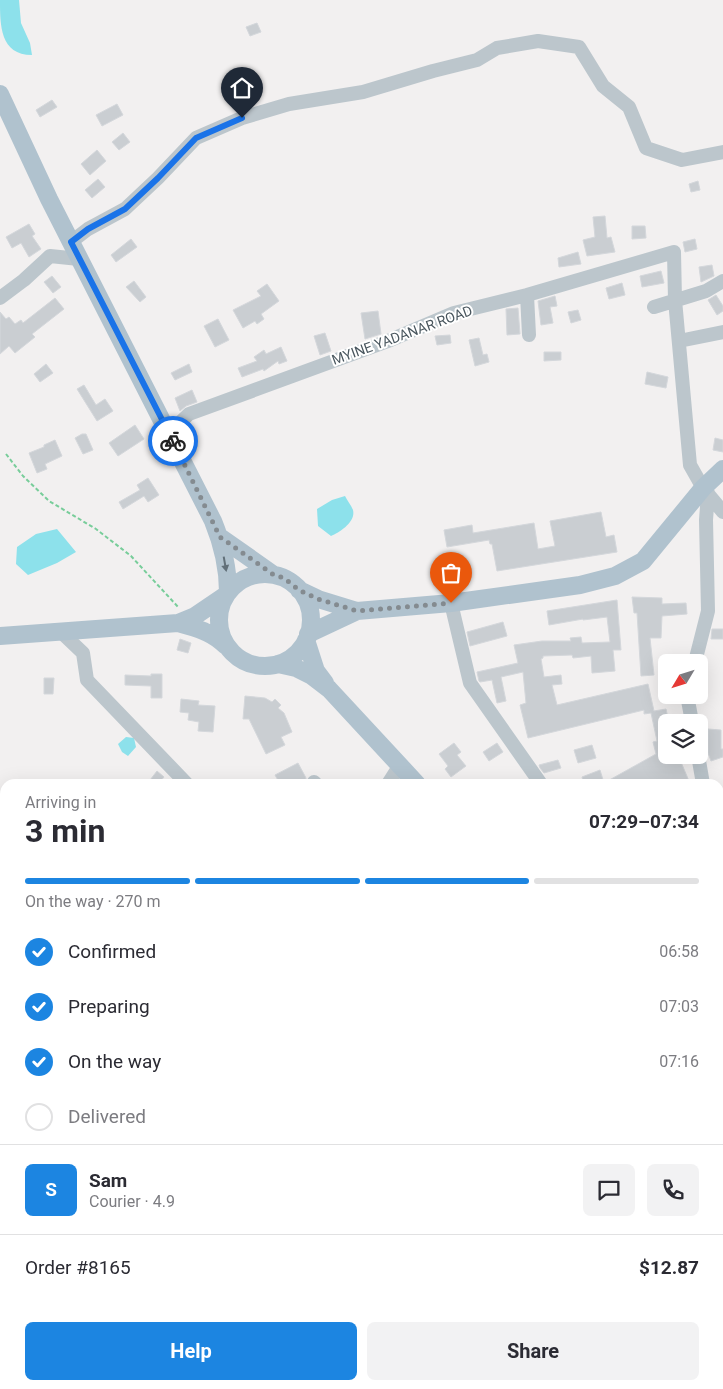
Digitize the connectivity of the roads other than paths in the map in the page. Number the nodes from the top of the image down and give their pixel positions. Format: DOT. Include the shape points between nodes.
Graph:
graph roads {
  1 [pos="0,94"];
  2 [pos="0,117"];
  3 [pos="723,152"];
  4 [pos="49,199"];
  5 [pos="71,242"];
  6 [pos="79,258"];
  7 [pos="723,281"];
  8 [pos="527,295"];
  9 [pos="0,298"];
  10 [pos="675,300"];
  11 [pos="654,307"];
  12 [pos="723,332"];
  13 [pos="529,335"];
  14 [pos="679,340"];
  15 [pos="169,433"];
  16 [pos="723,469"];
  17 [pos="706,491"];
  18 [pos="723,512"];
  19 [pos="220,537"];
  20 [pos="274,575"];
  21 [pos="299,590"];
  22 [pos="227,593"];
  23 [pos="451,603"];
  24 [pos="357,611"];
  25 [pos="183,621"];
  26 [pos="61,632"];
  27 [pos="0,636"];
  28 [pos="307,637"];
  29 [pos="228,648"];
  30 [pos="697,654"];
  31 [pos="278,664"];
  32 [pos="329,689"];
  33 [pos="700,764"];
  34 [pos="400,765"];
  35 [pos="182,779"];
  36 [pos="391,779"];
  37 [pos="413,779"];
  38 [pos="537,779"];
  39 [pos="702,779"];
  1 -- 4 [label="main road"];
  2 -- 4 [label="main road"];
  3 -- 5 [label="street" via="682,160 646,148 629,107 603,86 579,47 538,41 497,48 477,60 363,92 289,104 242,118 196,138 125,209"];
  4 -- 5 [label="main road"];
  5 -- 6 [label="main road"];
  6 -- 9 [label="street" via="50,256"];
  6 -- 15 [label="main road"];
  7 -- 10 [label="street" via="706,292"];
  8 -- 10 [label="street, MYINE YADANAR ROAD" via="674,252"];
  8 -- 13 [label="street"];
  8 -- 15 [label="street, MYINE YADANAR ROAD" via="454,313 388,341 190,414"];
  10 -- 11 [label="street"];
  10 -- 14 [label="street"];
  12 -- 14 [label="street"];
  14 -- 17 [label="street" via="690,465"];
  15 -- 19 [label="main road"];
  16 -- 17 [label="main road"];
  17 -- 18 [label="street"];
  17 -- 23 [label="main road" via="643,561 615,576 580,585"];
  17 -- 30 [label="street" via="708,611"];
  19 -- 20 [label="main road"];
  19 -- 22 [label="main road, one-way" via="228,580"];
  20 -- 21 [label="main road" via="284,578"];
  20 -- 22 [label="main road" via="257,574 241,580"];
  21 -- 24 [label="main road"];
  21 -- 28 [label="main road" via="310,614"];
  22 -- 25 [label="main road" via="213,605"];
  22 -- 29 [label="main road" via="220,608 219,622"];
  23 -- 24 [label="main road"];
  23 -- 38 [label="street" via="470,683"];
  24 -- 28 [label="main road"];
  25 -- 26 [label="main road"];
  25 -- 29 [label="main road" via="216,636"];
  26 -- 27 [label="main road"];
  26 -- 35 [label="street" via="83,653 86,680"];
  28 -- 31 [label="main road" via="290,659"];
  28 -- 32 [label="main road" via="316,670"];
  29 -- 31 [label="main road" via="250,664"];
  31 -- 32 [label="main road" via="296,668"];
  32 -- 34 [label="main road"];
  33 -- 39 [label="street"];
  34 -- 36 [label="street"];
  34 -- 37 [label="main road"];
}
